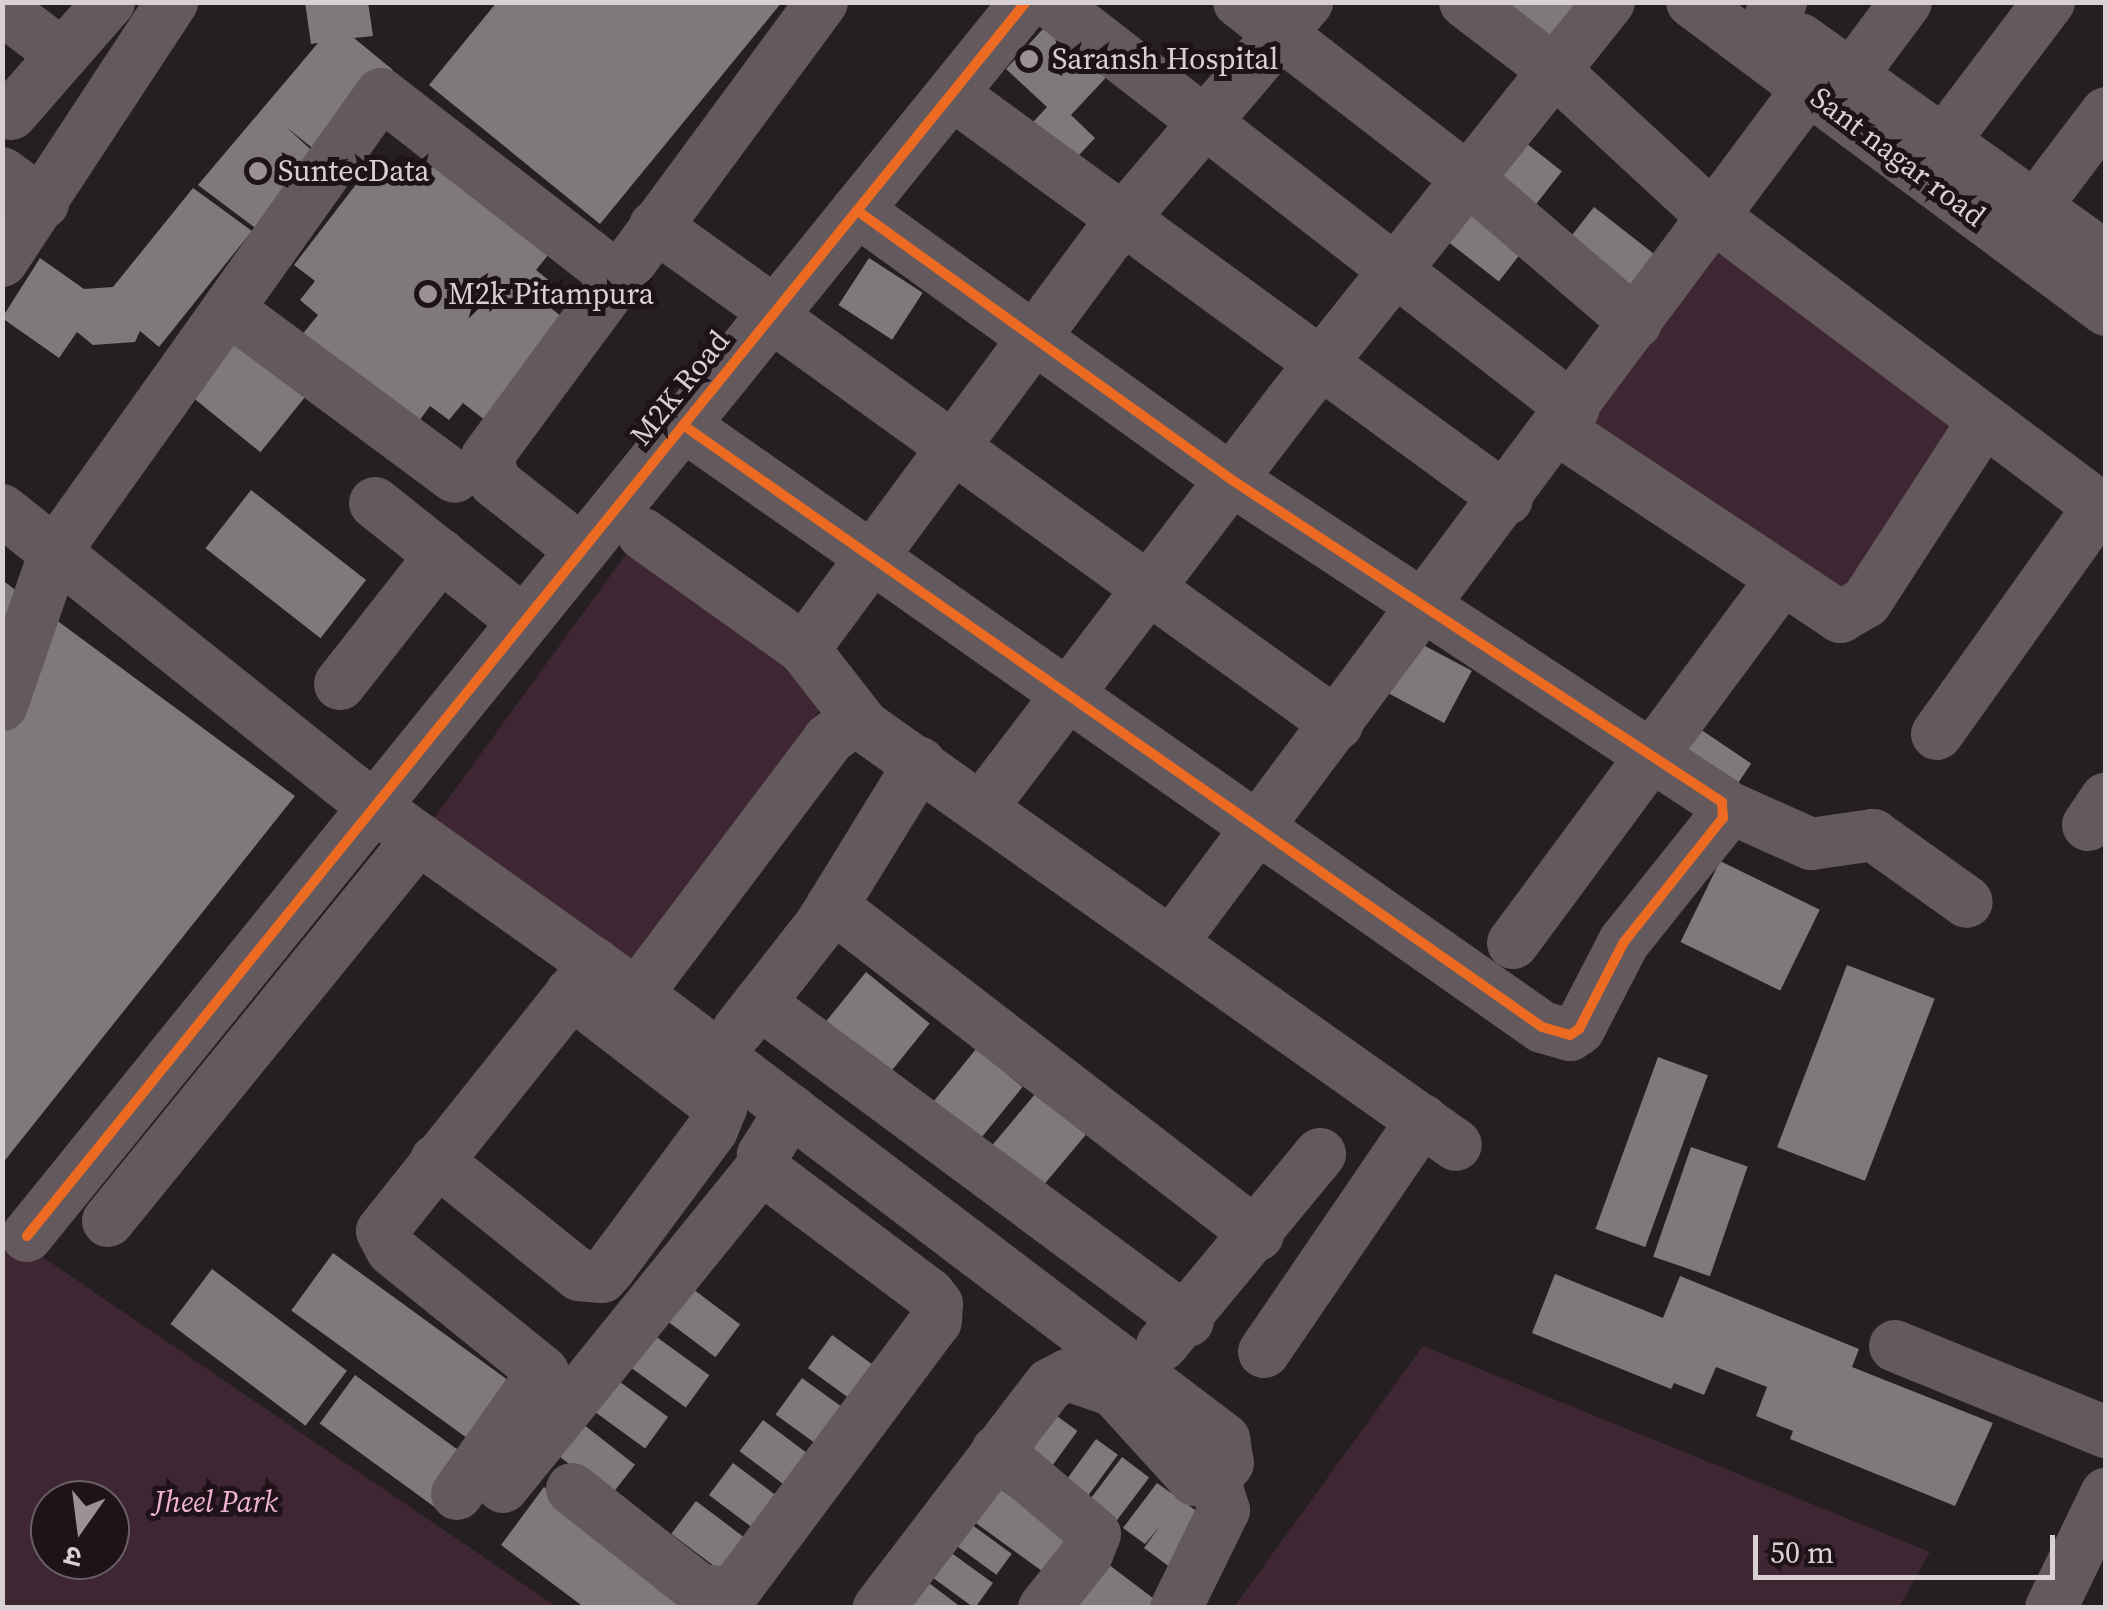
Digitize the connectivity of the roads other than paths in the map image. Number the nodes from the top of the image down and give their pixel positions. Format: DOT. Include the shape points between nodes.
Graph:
graph roads {
  1 [pos="109,2"];
  2 [pos="172,2"];
  3 [pos="822,2"];
  4 [pos="1026,2"];
  5 [pos="1050,2"];
  6 [pos="1239,2"];
  7 [pos="1465,2"];
  8 [pos="1609,2"];
  9 [pos="1692,2"];
  10 [pos="1906,2"];
  11 [pos="2050,2"];
  12 [pos="1767,7"];
  13 [pos="2,8"];
  14 [pos="1294,18"];
  15 [pos="63,55"];
  16 [pos="1555,71"];
  17 [pos="1828,75"];
  18 [pos="952,94"];
  19 [pos="11,114"];
  20 [pos="2106,114"];
  21 [pos="1202,126"];
  22 [pos="1943,142"];
  23 [pos="1468,179"];
  24 [pos="23,188"];
  25 [pos="2035,206"];
  26 [pos="857,210"];
  27 [pos="1711,215"];
  28 [pos="1120,222"];
  29 [pos="655,226"];
  30 [pos="2106,257"];
  31 [pos="2,261"];
  32 [pos="1396,270"];
  33 [pos="618,277"];
  34 [pos="763,307"];
  35 [pos="228,309"];
  36 [pos="2106,310"];
  37 [pos="1636,323"];
  38 [pos="1032,340"];
  39 [pos="1320,365"];
  40 [pos="1566,420"];
  41 [pos="1983,422"];
  42 [pos="683,425"];
  43 [pos="952,449"];
  44 [pos="455,477"];
  45 [pos="1232,480"];
  46 [pos="1507,499"];
  47 [pos="374,503"];
  48 [pos="2,510"];
  49 [pos="2102,510"];
  50 [pos="643,534"];
  51 [pos="581,550"];
  52 [pos="56,552"];
  53 [pos="441,556"];
  54 [pos="872,557"];
  55 [pos="1781,581"];
  56 [pos="1151,585"];
  57 [pos="1422,608"];
  58 [pos="523,621"];
  59 [pos="804,649"];
  60 [pos="340,684"];
  61 [pos="1067,696"];
  62 [pos="2,705"];
  63 [pos="1337,724"];
  64 [pos="864,726"];
  65 [pos="1938,734"];
  66 [pos="1651,756"];
  67 [pos="920,763"];
  68 [pos="373,806"];
  69 [pos="1726,806"];
  70 [pos="982,807"];
  71 [pos="1255,832"];
  72 [pos="419,838"];
  73 [pos="1967,902"];
  74 [pos="832,906"];
  75 [pos="1172,942"];
  76 [pos="1513,942"];
  77 [pos="583,978"];
  78 [pos="637,994"];
  79 [pos="759,1003"];
  80 [pos="719,1055"];
  81 [pos="791,1110"];
  82 [pos="1320,1154"];
  83 [pos="436,1160"];
  84 [pos="764,1166"];
  85 [pos="108,1221"];
  86 [pos="1258,1235"];
  87 [pos="26,1236"];
  88 [pos="1895,1346"];
  89 [pos="1264,1352"];
  90 [pos="2106,1432"];
  91 [pos="997,1452"];
  92 [pos="1221,1471"];
  93 [pos="572,1489"];
  94 [pos="2106,1494"];
  95 [pos="879,1608"];
  96 [pos="1044,1608"];
  97 [pos="1176,1608"];
  98 [pos="2051,1608"];
  1 -- 15 [label="street"];
  2 -- 24 [label="street"];
  3 -- 29 [label="street"];
  4 -- 18 [label="street, M2K Road"];
  5 -- 21 [label="street"];
  6 -- 14 [label="street"];
  7 -- 16 [label="street"];
  8 -- 16 [label="street"];
  9 -- 17 [label="street, Sant nagar road"];
  10 -- 17 [label="street"];
  11 -- 22 [label="street"];
  12 -- 17 [label="street, Sant nagar road"];
  13 -- 15 [label="street"];
  14 -- 21 [label="street"];
  14 -- 23 [label="street"];
  15 -- 19 [label="street"];
  16 -- 23 [label="street"];
  16 -- 27 [label="street"];
  17 -- 22 [label="street, Sant nagar road"];
  17 -- 27 [label="street"];
  17 -- 36 [label="street, Sant nagar road"];
  18 -- 26 [label="street, M2K Road"];
  18 -- 28 [label="street"];
  20 -- 25 [label="street"];
  21 -- 28 [label="street"];
  21 -- 32 [label="street"];
  22 -- 25 [label="street, Sant nagar road"];
  23 -- 32 [label="street"];
  23 -- 37 [label="street"];
  24 -- 31 [label="street"];
  25 -- 30 [label="street, Sant nagar road"];
  26 -- 34 [label="street, M2K Road"];
  26 -- 38 [label="street"];
  27 -- 37 [label="street"];
  27 -- 41 [label="street"];
  28 -- 38 [label="street"];
  28 -- 39 [label="street"];
  29 -- 33 [label="street"];
  29 -- 34 [label="street"];
  32 -- 39 [label="street"];
  32 -- 40 [label="street"];
  33 -- 35 [label="street" via="380,94"];
  33 -- 51 [label="street" via="487,457 495,482"];
  34 -- 42 [label="street, M2K Road"];
  34 -- 43 [label="street"];
  35 -- 44 [label="street"];
  35 -- 52 [label="street"];
  37 -- 40 [label="street"];
  38 -- 43 [label="street"];
  38 -- 45 [label="street"];
  39 -- 45 [label="street"];
  39 -- 46 [label="street"];
  40 -- 46 [label="street"];
  40 -- 55 [label="street"];
  41 -- 49 [label="street"];
  41 -- 55 [label="street" via="1854,613 1840,617"];
  42 -- 51 [label="street, M2K Road"];
  42 -- 54 [label="street"];
  43 -- 54 [label="street"];
  43 -- 56 [label="street"];
  45 -- 56 [label="street"];
  45 -- 57 [label="street"];
  46 -- 57 [label="street"];
  47 -- 53 [label="street"];
  48 -- 52 [label="street"];
  49 -- 65 [label="street"];
  50 -- 59 [label="street"];
  51 -- 58 [label="street, M2K Road"];
  52 -- 62 [label="street"];
  52 -- 68 [label="street"];
  53 -- 58 [label="street"];
  53 -- 60 [label="street"];
  54 -- 59 [label="street"];
  54 -- 61 [label="street"];
  55 -- 66 [label="street"];
  56 -- 61 [label="street"];
  56 -- 63 [label="street"];
  57 -- 63 [label="street"];
  57 -- 66 [label="street"];
  58 -- 68 [label="street, M2K Road"];
  59 -- 64 [label="street"];
  61 -- 70 [label="street"];
  61 -- 71 [label="street"];
  63 -- 71 [label="street"];
  64 -- 67 [label="street"];
  64 -- 78 [label="street" via="846,726 829,739"];
  66 -- 69 [label="street"];
  66 -- 76 [label="street"];
  67 -- 70 [label="street"];
  67 -- 74 [label="street"];
  68 -- 72 [label="street"];
  68 -- 87 [label="street, M2K Road"];
  69 -- 71 [label="street" via="1624,942 1585,1020 1570,1034 1542,1027"];
  69 -- 73 [label="street" via="1811,844 1873,834"];
  70 -- 75 [label="street"];
  71 -- 75 [label="street"];
  72 -- 77 [label="street"];
  72 -- 85 [label="street"];
  74 -- 79 [label="street"];
  74 -- 86 [label="street"];
  75 -- 89 [label="street" via="1439,1133"];
  77 -- 78 [label="street"];
  77 -- 83 [label="street"];
  77 -- 83 [label="street" via="721,1108 712,1130 610,1269 602,1277 579,1275"];
  78 -- 80 [label="street"];
  79 -- 80 [label="street"];
  79 -- 86 [label="street" via="1172,1336"];
  80 -- 81 [label="street"];
  81 -- 84 [label="street" via="767,1145"];
  81 -- 92 [label="street" via="1224,1439"];
  82 -- 86 [label="street"];
  83 -- 84 [label="street" via="389,1218 384,1242 543,1372 470,1503"];
  84 -- 93 [label="street" via="929,1294 937,1304 936,1321 733,1593 700,1590"];
  88 -- 90 [label="street"];
  91 -- 92 [label="street" via="1050,1384 1068,1375 1114,1391 1195,1480"];
  91 -- 95 [label="street"];
  91 -- 96 [label="street" via="1095,1534"];
  92 -- 97 [label="street" via="1224,1510"];
  94 -- 98 [label="street"];
}
